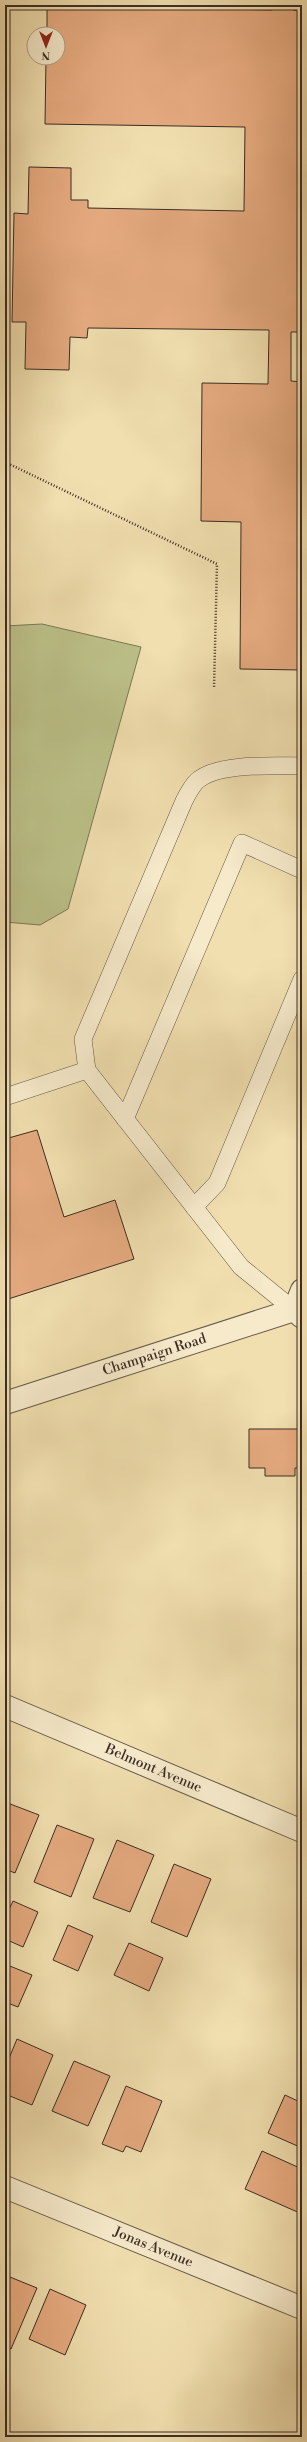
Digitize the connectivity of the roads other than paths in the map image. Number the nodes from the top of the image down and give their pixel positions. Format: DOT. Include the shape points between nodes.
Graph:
graph roads {
  1 [pos="302,766"];
  2 [pos="302,870"];
  3 [pos="302,980"];
  4 [pos="87,1070"];
  5 [pos="5,1097"];
  6 [pos="125,1119"];
  7 [pos="194,1207"];
  8 [pos="299,1306"];
  9 [pos="5,1403"];
  10 [pos="5,1706"];
  11 [pos="302,1831"];
  12 [pos="5,2187"];
  13 [pos="302,2308"];
  1 -- 4 [label="lane" via="252,766 218,770 196,782 184,801 83,1039"];
  2 -- 6 [label="lane" via="242,843"];
  3 -- 7 [label="lane" via="217,1183"];
  4 -- 5 [label="lane"];
  4 -- 6 [label="lane"];
  6 -- 7 [label="lane"];
  7 -- 8 [label="lane" via="241,1267"];
  8 -- 9 [label="street, Champaign Road"];
  10 -- 11 [label="street, Belmont Avenue"];
  12 -- 13 [label="street, Jonas Avenue"];
}
